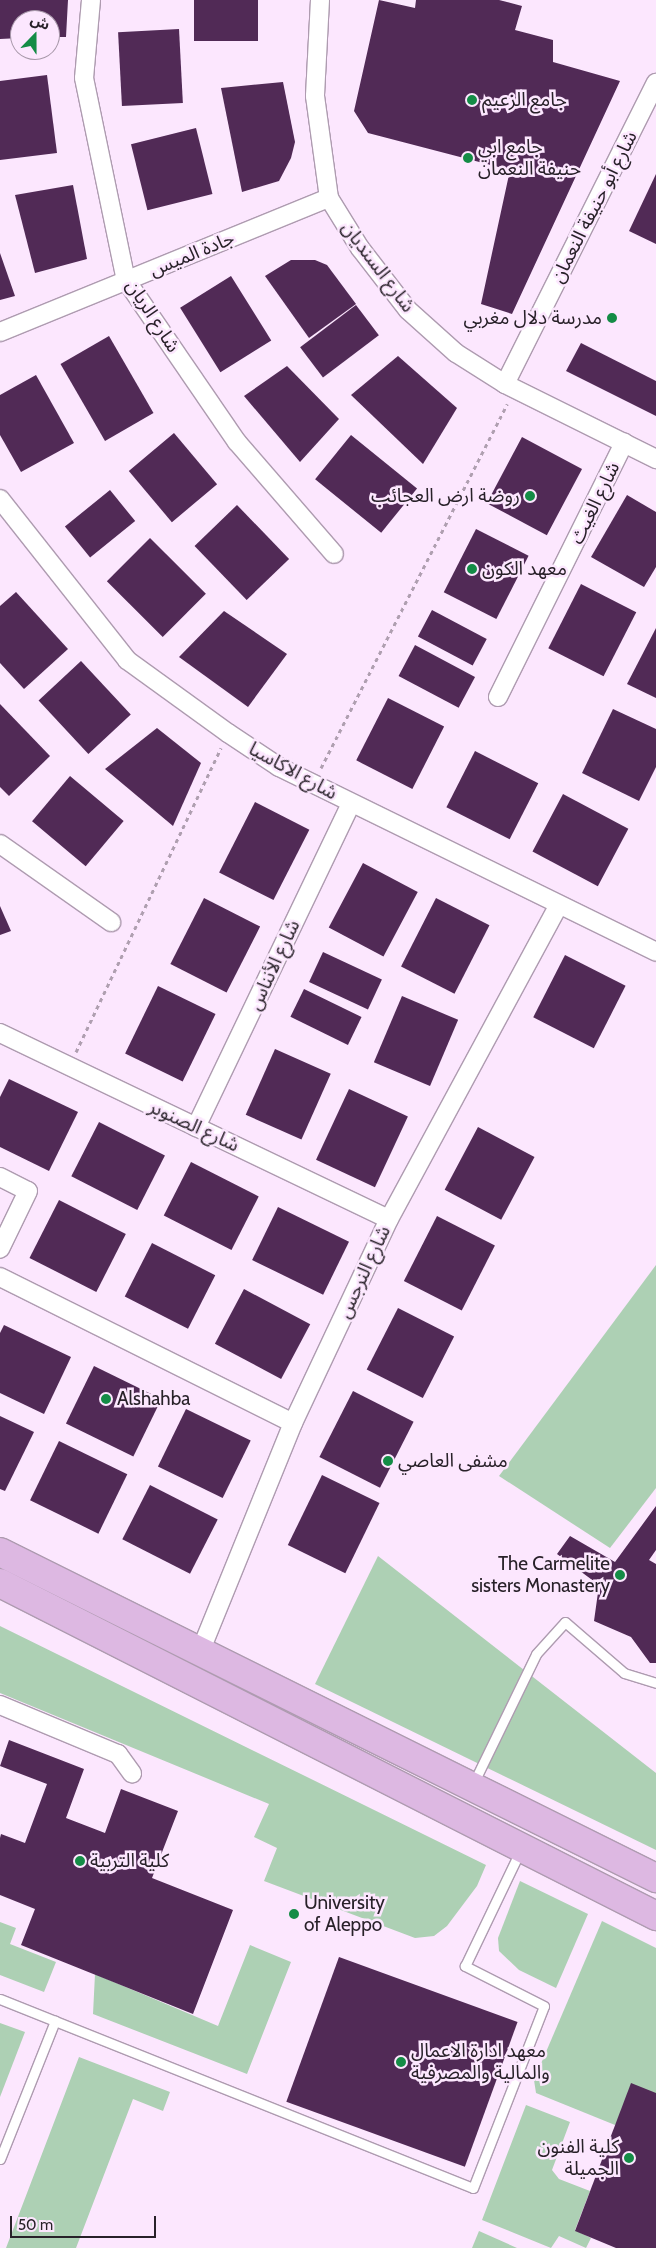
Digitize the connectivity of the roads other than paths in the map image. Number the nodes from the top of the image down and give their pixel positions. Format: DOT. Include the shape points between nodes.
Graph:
graph roads {
  1 [pos="91,0"];
  2 [pos="320,0"];
  3 [pos="656,83"];
  4 [pos="329,198"];
  5 [pos="126,280"];
  6 [pos="0,332"];
  7 [pos="510,386"];
  8 [pos="624,443"];
  9 [pos="656,459"];
  10 [pos="0,499"];
  11 [pos="334,554"];
  12 [pos="498,697"];
  13 [pos="351,803"];
  14 [pos="0,844"];
  15 [pos="559,905"];
  16 [pos="111,922"];
  17 [pos="656,952"];
  18 [pos="0,1033"];
  19 [pos="196,1127"];
  20 [pos="0,1177"];
  21 [pos="389,1218"];
  22 [pos="0,1249"];
  23 [pos="0,1277"];
  24 [pos="293,1423"];
  25 [pos="0,1552"];
  26 [pos="0,1583"];
  27 [pos="200,1652"];
  28 [pos="656,1683"];
  29 [pos="0,1705"];
  30 [pos="132,1773"];
  31 [pos="472,1787"];
  32 [pos="521,1849"];
  33 [pos="656,1878"];
  34 [pos="656,1916"];
  35 [pos="0,1999"];
  36 [pos="55,2021"];
  37 [pos="0,2159"];
  1 -- 5 [label="street, شارع الريان" via="84,78"];
  2 -- 4 [label="street, شارع السنديان" via="315,96"];
  3 -- 7 [label="street, شارع أبو حنيفة النعمان"];
  4 -- 5 [label="street, جادة الميس"];
  4 -- 7 [label="street, شارع السنديان" via="360,248 408,310 456,353"];
  5 -- 6 [label="street, جادة الميس"];
  5 -- 11 [label="street, شارع الريان" via="237,442"];
  7 -- 8 [label="street, شارع السنديان"];
  8 -- 9 [label="street, شارع السنديان"];
  8 -- 12 [label="street, شارع الغيث"];
  10 -- 13 [label="street, شارع الاكاسيا" via="127,660 228,733 312,784"];
  13 -- 15 [label="street, شارع الاكاسيا"];
  13 -- 19 [label="street, شارع الأنناس"];
  14 -- 16 [label="street"];
  15 -- 17 [label="street, شارع الاكاسيا"];
  15 -- 21 [label="street, شارع النرجس"];
  18 -- 19 [label="street, شارع الصنوبر"];
  19 -- 21 [label="street, شارع الصنوبر"];
  20 -- 22 [label="street" via="28,1192"];
  21 -- 24 [label="street, شارع النرجس"];
  23 -- 24 [label="street"];
  24 -- 27 [label="street, شارع النرجس"];
  25 -- 27 [label="main road"];
  26 -- 32 [label="main road"];
  27 -- 31 [label="main road"];
  28 -- 31 [label="lane" via="624,1673 565,1622 536,1654"];
  29 -- 30 [label="street" via="118,1754"];
  31 -- 33 [label="main road"];
  32 -- 34 [label="main road"];
  32 -- 36 [label="lane" via="465,1966 544,2006 473,2188"];
  35 -- 36 [label="lane"];
  36 -- 37 [label="lane"];
}
